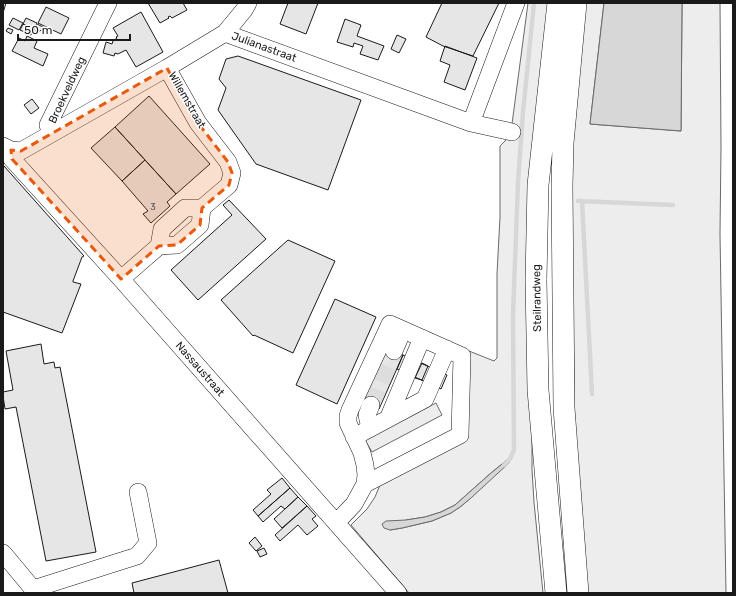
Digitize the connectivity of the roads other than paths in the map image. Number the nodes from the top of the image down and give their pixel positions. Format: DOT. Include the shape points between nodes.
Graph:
graph roads {
  1 [pos="248,3"];
  2 [pos="516,3"];
  3 [pos="558,3"];
  4 [pos="576,3"];
  5 [pos="102,5"];
  6 [pos="225,33"];
  7 [pos="167,68"];
  8 [pos="471,123"];
  9 [pos="512,132"];
  10 [pos="51,133"];
  11 [pos="7,148"];
  12 [pos="202,208"];
  13 [pos="159,246"];
  14 [pos="121,279"];
  15 [pos="403,330"];
  16 [pos="422,338"];
  17 [pos="447,349"];
  18 [pos="394,351"];
  19 [pos="371,405"];
  20 [pos="388,419"];
  21 [pos="370,428"];
  22 [pos="354,437"];
  23 [pos="365,484"];
  24 [pos="138,492"];
  25 [pos="336,523"];
  26 [pos="4,554"];
  27 [pos="34,591"];
  28 [pos="398,593"];
  29 [pos="556,593"];
  30 [pos="578,593"];
  1 -- 6 [label="street"];
  2 -- 8 [label="street"];
  3 -- 29 [label="main road, Steilrandweg" via="538,185 536,280 538,390"];
  4 -- 30 [label="main road" via="563,143 562,194 564,408"];
  5 -- 10 [label="street, Broekveldweg" via="48,125"];
  6 -- 7 [label="street, Julianastraat"];
  6 -- 8 [label="street, Julianastraat"];
  7 -- 10 [label="street, Julianastraat"];
  7 -- 12 [label="street, Willemstraat" via="198,123 228,162 232,173 229,185"];
  8 -- 9 [label="street, Julianastraat"];
  10 -- 11 [label="street, Julianastraat" via="21,150"];
  11 -- 14 [label="street, Nassaustraat" via="12,159"];
  12 -- 13 [label="street" via="185,208 162,230"];
  12 -- 13 [label="street" via="200,225 176,246"];
  13 -- 14 [label="street"];
  14 -- 25 [label="street, Nassaustraat"];
  15 -- 16 [label="street"];
  15 -- 18 [label="street"];
  15 -- 22 [label="street" via="390,324 350,410 348,423"];
  16 -- 17 [label="street"];
  16 -- 20 [label="street"];
  17 -- 20 [label="street" via="425,399"];
  17 -- 23 [label="street" via="462,356 460,435"];
  19 -- 21 [label="street" via="367,415"];
  20 -- 21 [label="street"];
  21 -- 22 [label="street"];
  22 -- 23 [label="street" via="365,465"];
  23 -- 25 [label="street" via="354,504"];
  24 -- 27 [label="street" via="148,544 137,556"];
  25 -- 28 [label="street, Nassaustraat"];
  26 -- 27 [label="street"];
}
